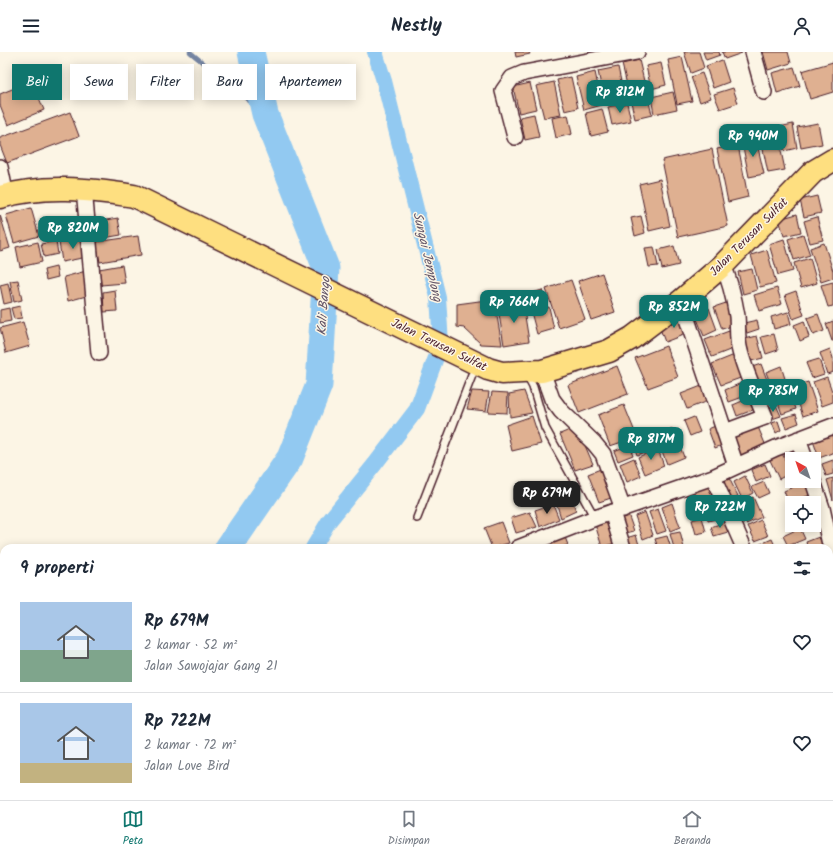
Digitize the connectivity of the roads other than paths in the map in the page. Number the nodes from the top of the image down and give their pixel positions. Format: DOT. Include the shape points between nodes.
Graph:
graph roads {
  1 [pos="637,52"];
  2 [pos="752,52"];
  3 [pos="764,92"];
  4 [pos="515,137"];
  5 [pos="833,160"];
  6 [pos="0,167"];
  7 [pos="84,189"];
  8 [pos="3,196"];
  9 [pos="723,265"];
  10 [pos="681,301"];
  11 [pos="99,353"];
  12 [pos="468,360"];
  13 [pos="533,372"];
  14 [pos="833,426"];
  15 [pos="725,432"];
  16 [pos="798,439"];
  17 [pos="803,452"];
  18 [pos="736,466"];
  19 [pos="713,477"];
  20 [pos="815,488"];
  21 [pos="617,510"];
  22 [pos="417,518"];
  23 [pos="595,518"];
  24 [pos="528,544"];
  25 [pos="622,544"];
  26 [pos="742,544"];
  27 [pos="830,544"];
  1 -- 4 [label="street" via="524,72 512,78 503,91"];
  2 -- 3 [label="street"];
  5 -- 9 [label="main road, Jalan Terusan Sulfat" via="814,172"];
  6 -- 8 [label="street"];
  7 -- 8 [label="main road, Jalan Terusan Sulfat" via="39,189"];
  7 -- 11 [label="street"];
  7 -- 12 [label="main road, Jalan Terusan Sulfat" via="134,196 168,211"];
  9 -- 10 [label="main road, Jalan Terusan Sulfat"];
  9 -- 15 [label="street" via="732,291 742,359 765,417"];
  10 -- 13 [label="main road, Jalan Terusan Sulfat" via="632,338 609,351"];
  10 -- 15 [label="street"];
  12 -- 13 [label="main road, Jalan Terusan Sulfat" via="502,373"];
  12 -- 22 [label="lane"];
  13 -- 21 [label="street" via="561,411 603,454"];
  13 -- 23 [label="lane" via="533,388 545,428"];
  14 -- 16 [label="street"];
  15 -- 18 [label="street"];
  16 -- 17 [label="street"];
  16 -- 18 [label="street"];
  18 -- 19 [label="street"];
  19 -- 21 [label="street"];
  19 -- 26 [label="street"];
  20 -- 27 [label="street"];
  21 -- 23 [label="street"];
  21 -- 25 [label="street"];
  23 -- 24 [label="street"];
}
